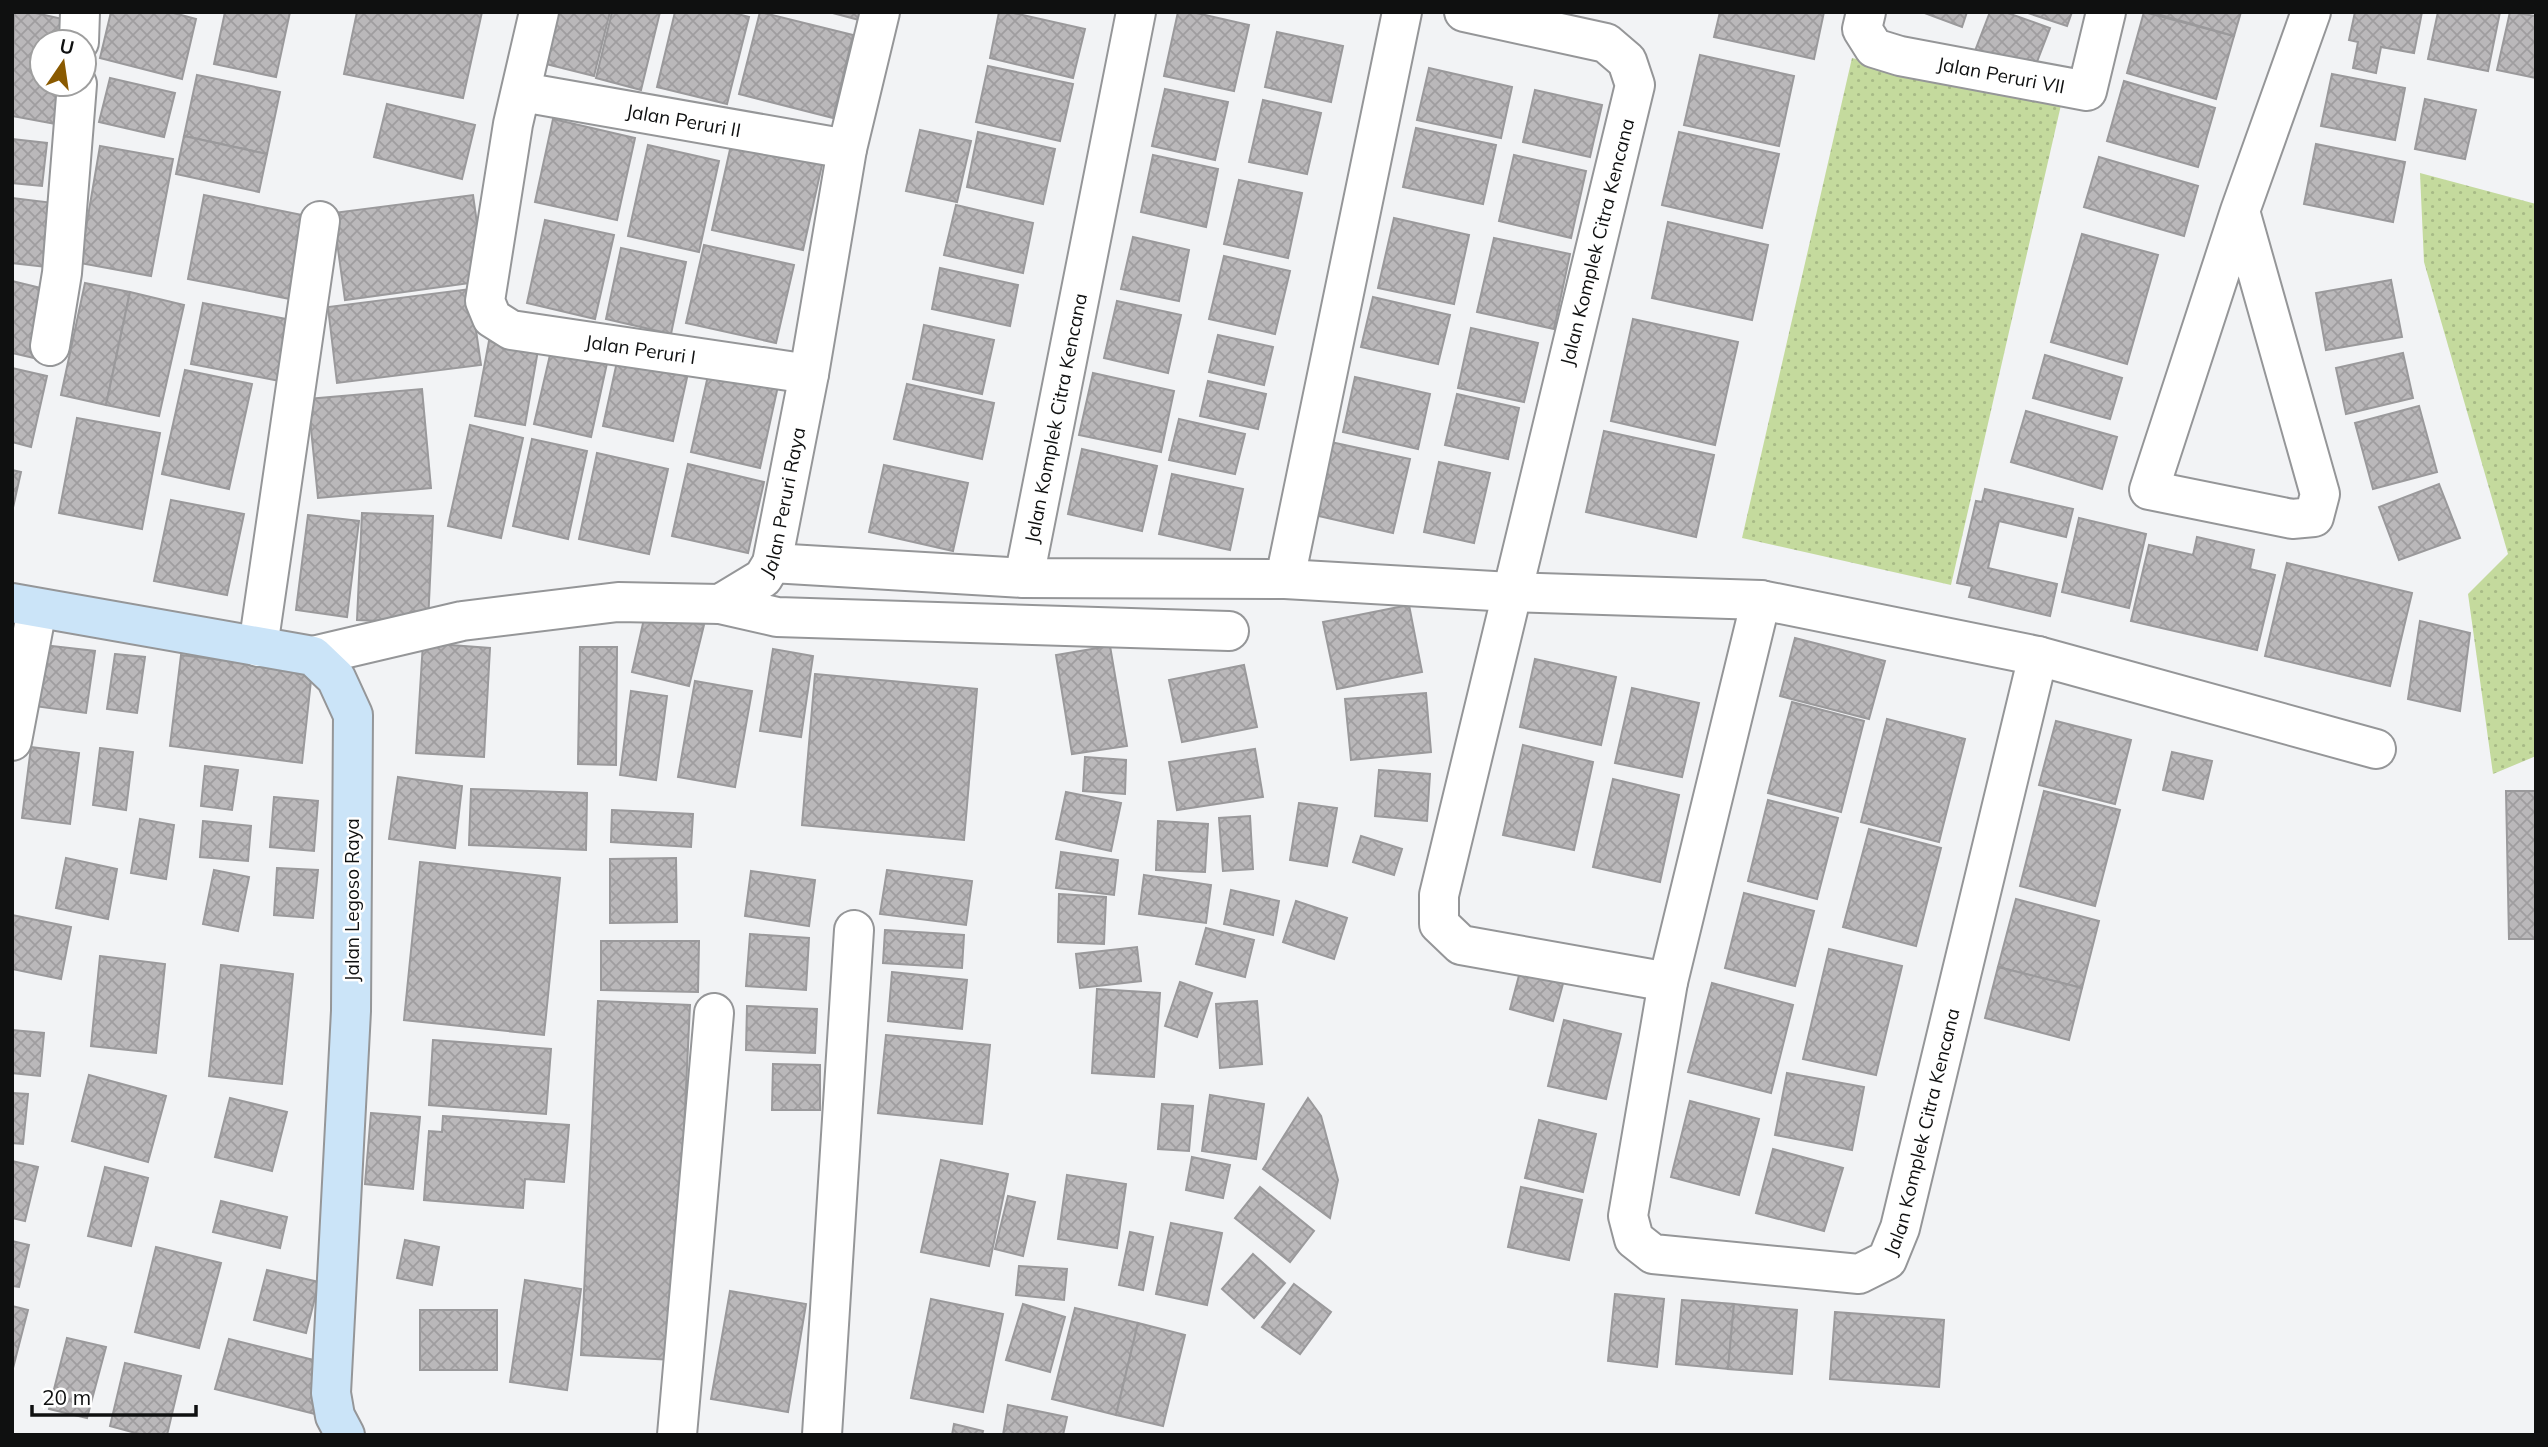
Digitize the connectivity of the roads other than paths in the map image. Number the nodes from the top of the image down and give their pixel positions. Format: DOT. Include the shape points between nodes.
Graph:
graph roads {
  1 [pos="539,12"];
  2 [pos="880,12"];
  3 [pos="1136,12"];
  4 [pos="1402,12"];
  5 [pos="1464,12"];
  6 [pos="1866,12"];
  7 [pos="2106,12"];
  8 [pos="2311,12"];
  9 [pos="522,92"];
  10 [pos="76,98"];
  11 [pos="847,149"];
  12 [pos="2240,211"];
  13 [pos="320,221"];
  14 [pos="50,346"];
  15 [pos="809,374"];
  16 [pos="772,563"];
  17 [pos="1024,578"];
  18 [pos="1285,579"];
  19 [pos="1511,592"];
  20 [pos="1761,600"];
  21 [pos="720,604"];
  22 [pos="24,606"];
  23 [pos="1229,632"];
  24 [pos="258,647"];
  25 [pos="313,656"];
  26 [pos="2038,656"];
  27 [pos="12,741"];
  28 [pos="2376,749"];
  29 [pos="854,930"];
  30 [pos="1668,982"];
  31 [pos="714,1013"];
  32 [pos="345,1435"];
  33 [pos="677,1435"];
  34 [pos="822,1435"];
  1 -- 9 [label="street"];
  2 -- 11 [label="street, Jalan Peruri Raya"];
  3 -- 17 [label="street, Jalan Komplek Citra Kencana"];
  4 -- 18 [label="street"];
  5 -- 19 [label="street, Jalan Komplek Citra Kencana" via="1606,43 1627,61 1635,85"];
  6 -- 7 [label="street, Jalan Peruri VII" via="1862,29 1874,48 2087,91"];
  8 -- 12 [label="street"];
  9 -- 11 [label="street, Jalan Peruri II"];
  9 -- 15 [label="street, Jalan Peruri I" via="485,301 492,318 511,330"];
  10 -- 14 [label="street" via="62,273"];
  11 -- 15 [label="street, Jalan Peruri Raya"];
  12 -- 12 [label="street" via="2320,494 2314,517 2292,519 2150,490"];
  13 -- 24 [label="street"];
  15 -- 16 [label="street, Jalan Peruri Raya"];
  16 -- 17 [label="street"];
  16 -- 21 [label="street, Jalan Peruri Raya" via="763,578"];
  17 -- 18 [label="street"];
  18 -- 19 [label="street"];
  19 -- 20 [label="street"];
  19 -- 30 [label="street, Jalan Komplek Citra Kencana" via="1438,895 1439,924 1461,945"];
  20 -- 26 [label="street"];
  20 -- 30 [label="street, Jalan Komplek Citra Kencana"];
  21 -- 23 [label="street" via="777,617"];
  21 -- 25 [label="street" via="618,602 462,621"];
  22 -- 24 [label="street"];
  22 -- 27 [label="street"];
  24 -- 25 [label="street"];
  25 -- 32 [label="street, Jalan Legoso Raya" via="336,678 353,715 351,1011 331,1393"];
  26 -- 28 [label="street"];
  26 -- 30 [label="street, Jalan Komplek Citra Kencana" via="1900,1228 1887,1260 1859,1274 1653,1254 1634,1239 1628,1216"];
  29 -- 34 [label="street"];
  31 -- 33 [label="street"];
}
